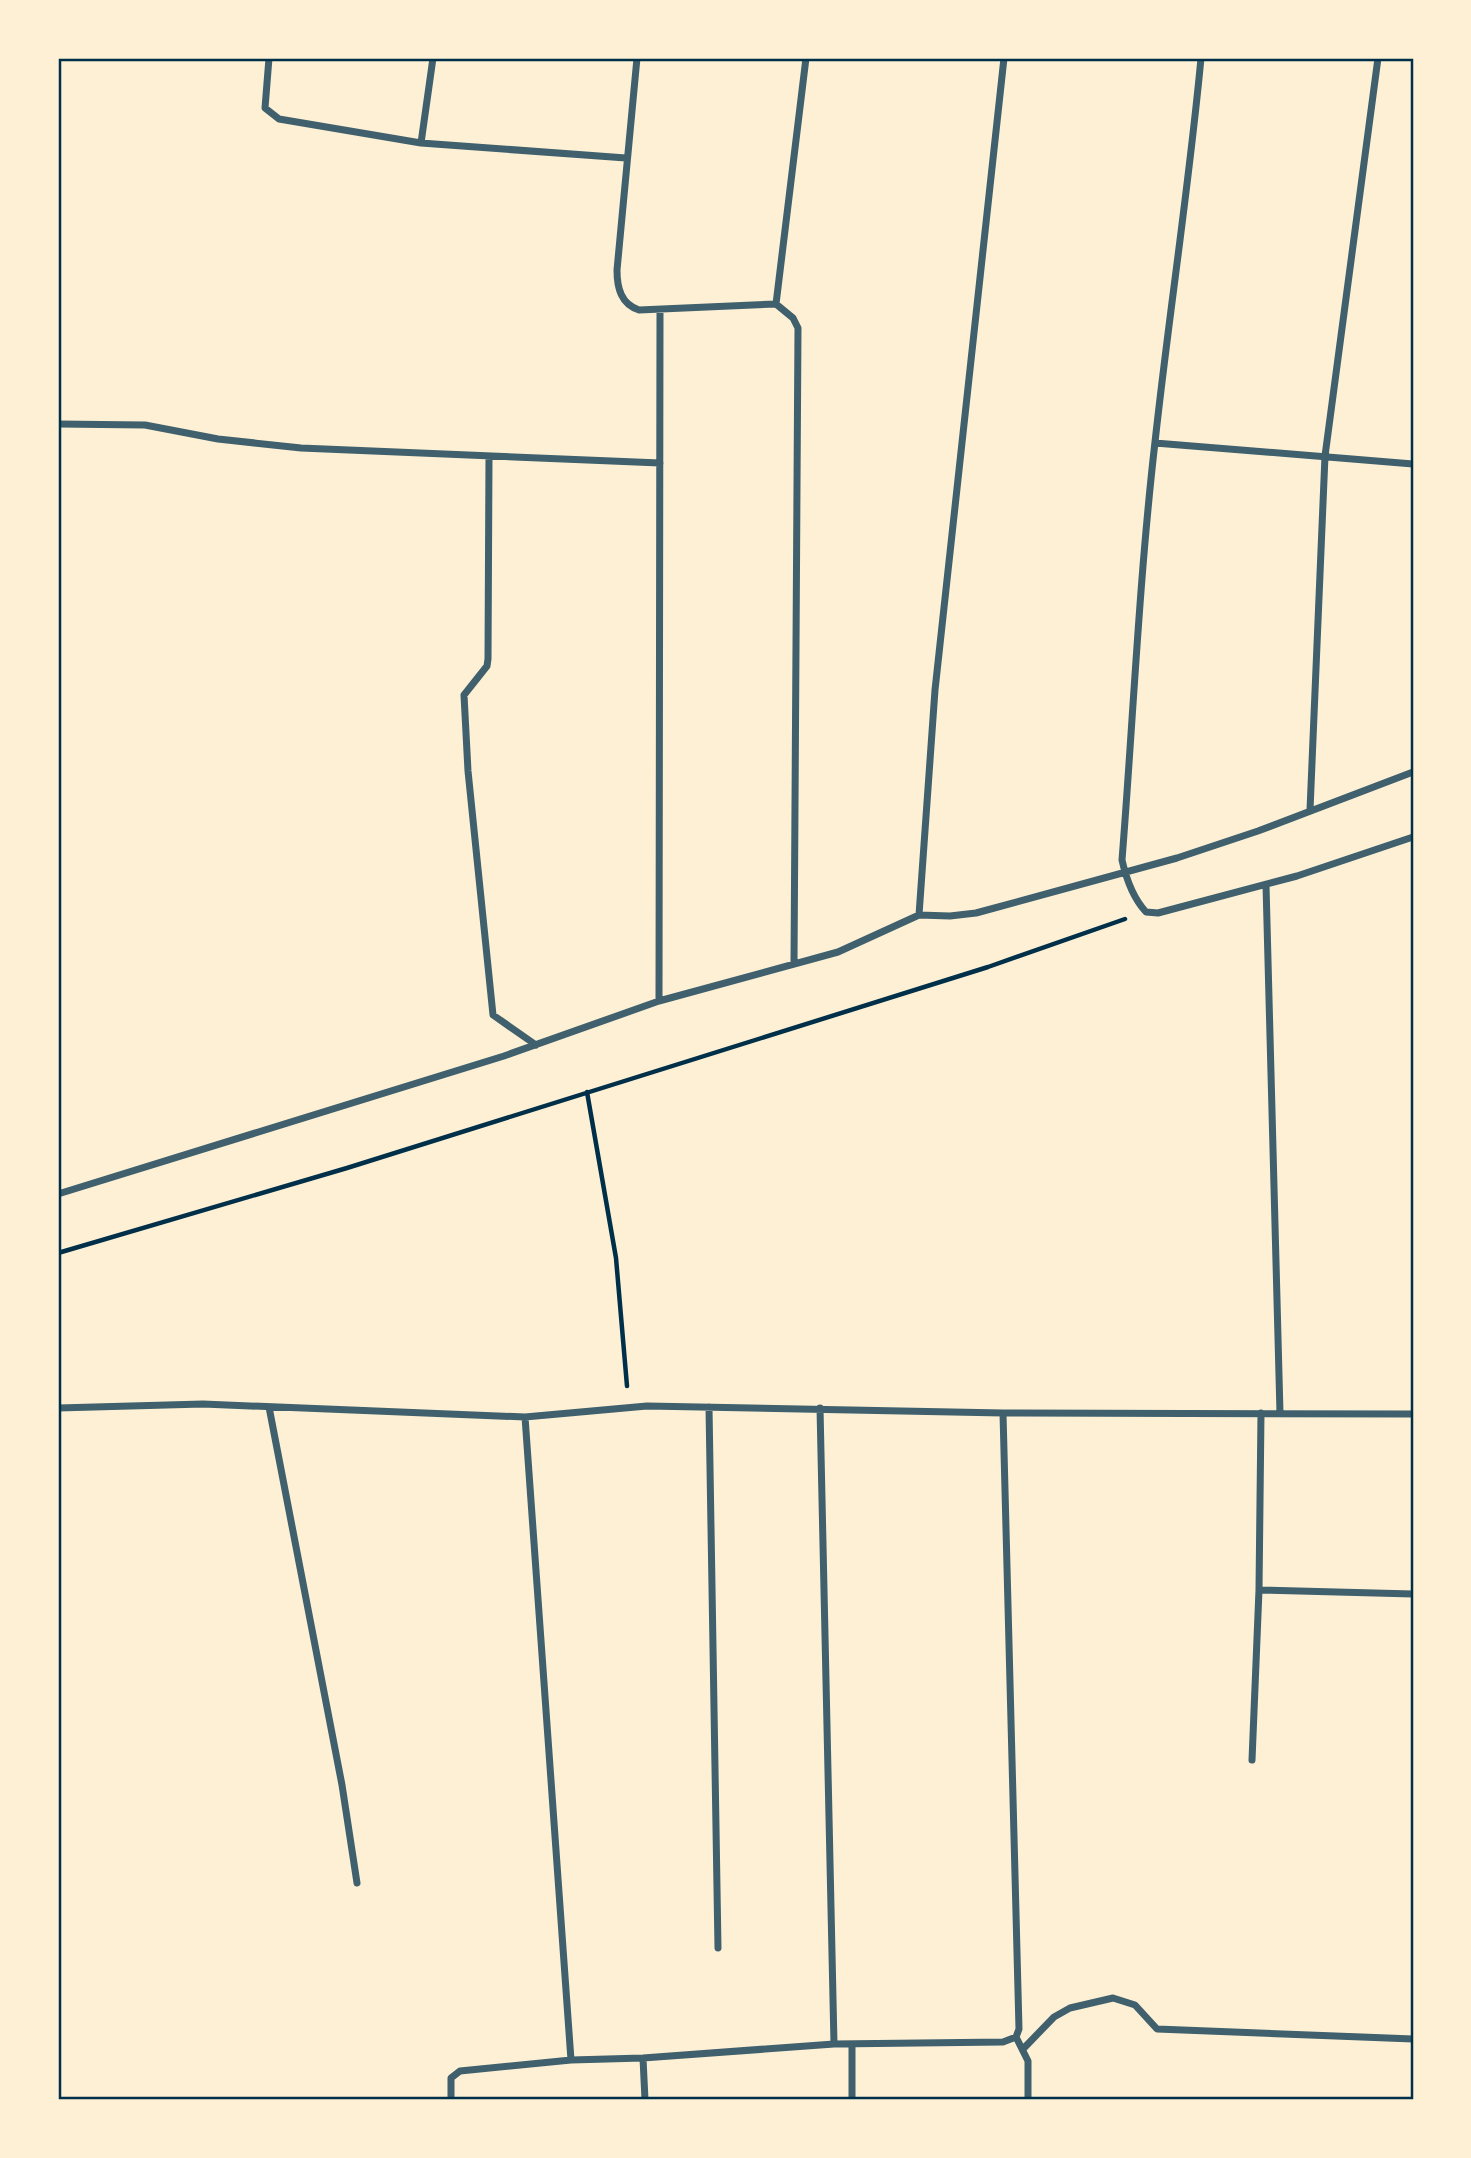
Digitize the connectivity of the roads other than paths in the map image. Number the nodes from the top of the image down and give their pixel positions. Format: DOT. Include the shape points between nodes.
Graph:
graph roads {
  1 [pos="269,58"];
  2 [pos="433,58"];
  3 [pos="637,58"];
  4 [pos="806,58"];
  5 [pos="1004,58"];
  6 [pos="1201,58"];
  7 [pos="1378,58"];
  8 [pos="421,143"];
  9 [pos="626,158"];
  10 [pos="776,304"];
  11 [pos="660,310"];
  12 [pos="58,425"];
  13 [pos="1155,443"];
  14 [pos="1325,456"];
  15 [pos="489,457"];
  16 [pos="660,463"];
  17 [pos="1413,464"];
  18 [pos="1413,772"];
  19 [pos="1310,810"];
  20 [pos="1413,837"];
  21 [pos="1125,872"];
  22 [pos="1266,885"];
  23 [pos="919,915"];
  24 [pos="794,964"];
  25 [pos="659,1001"];
  26 [pos="536,1045"];
  27 [pos="58,1194"];
  28 [pos="269,1407"];
  29 [pos="58,1408"];
  30 [pos="709,1408"];
  31 [pos="820,1408"];
  32 [pos="1003,1413"];
  33 [pos="1261,1413"];
  34 [pos="1280,1413"];
  35 [pos="1413,1414"];
  36 [pos="525,1417"];
  37 [pos="1259,1590"];
  38 [pos="1413,1594"];
  39 [pos="1252,1760"];
  40 [pos="357,1883"];
  41 [pos="718,1948"];
  42 [pos="1016,2037"];
  43 [pos="1413,2039"];
  44 [pos="834,2044"];
  45 [pos="852,2045"];
  46 [pos="1024,2048"];
  47 [pos="643,2058"];
  48 [pos="571,2060"];
  49 [pos="451,2100"];
  50 [pos="645,2100"];
  51 [pos="852,2100"];
  52 [pos="1028,2100"];
  1 -- 8 [label="street" via="265,102 272,115"];
  2 -- 8 [label="street"];
  3 -- 9 [label="street"];
  4 -- 10 [label="street"];
  5 -- 23 [label="street" via="935,690"];
  6 -- 13 [label="street"];
  7 -- 14 [label="street"];
  8 -- 9 [label="street"];
  9 -- 11 [label="street" via="617,282 632,308"];
  10 -- 11 [label="street"];
  10 -- 24 [label="street" via="798,328"];
  11 -- 16 [label="street"];
  12 -- 15 [label="street" via="145,425 301,448"];
  13 -- 14 [label="street"];
  13 -- 21 [label="street" via="1122,860"];
  14 -- 17 [label="street"];
  14 -- 19 [label="street"];
  15 -- 16 [label="street"];
  15 -- 26 [label="street" via="488,659 464,695 468,771 491,1007 497,1020"];
  16 -- 25 [label="street"];
  18 -- 19 [label="street"];
  19 -- 21 [label="street"];
  20 -- 22 [label="street"];
  21 -- 22 [label="street" via="1146,912 1173,911"];
  21 -- 23 [label="street" via="976,913"];
  22 -- 34 [label="street"];
  23 -- 24 [label="street" via="838,951"];
  24 -- 25 [label="street"];
  25 -- 26 [label="street"];
  26 -- 27 [label="street"];
  28 -- 29 [label="street"];
  28 -- 36 [label="street"];
  28 -- 40 [label="street"];
  30 -- 31 [label="street"];
  30 -- 36 [label="street" via="629,1408"];
  30 -- 41 [label="street"];
  31 -- 32 [label="street"];
  31 -- 44 [label="street"];
  32 -- 33 [label="street"];
  32 -- 42 [label="street"];
  33 -- 34 [label="street"];
  33 -- 37 [label="street"];
  34 -- 35 [label="street"];
  36 -- 48 [label="street"];
  37 -- 38 [label="street"];
  37 -- 39 [label="street"];
  42 -- 45 [label="street" via="1003,2042"];
  42 -- 46 [label="street"];
  43 -- 46 [label="street" via="1157,2029 1135,2005 1113,1998 1070,2008 1054,2017"];
  44 -- 45 [label="street"];
  44 -- 47 [label="street"];
  45 -- 51 [label="street"];
  46 -- 52 [label="street"];
  47 -- 48 [label="street"];
  47 -- 50 [label="street"];
  48 -- 49 [label="street" via="454,2073"];
}
